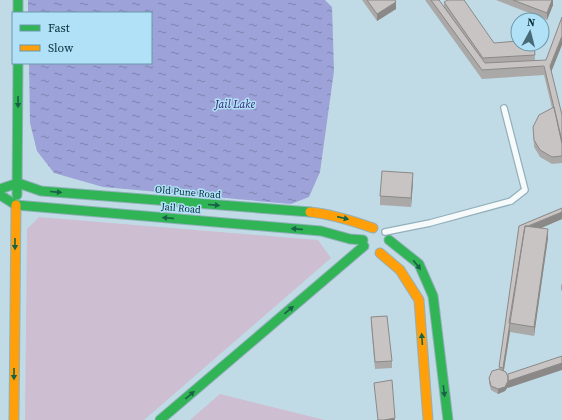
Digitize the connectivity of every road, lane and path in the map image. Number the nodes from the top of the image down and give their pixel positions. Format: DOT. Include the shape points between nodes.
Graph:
graph roads {
  1 [pos="18,0"];
  2 [pos="18,12"];
  3 [pos="18,64"];
  4 [pos="504,108"];
  5 [pos="18,183"];
  6 [pos="0,189"];
  7 [pos="0,195"];
  8 [pos="16,205"];
  9 [pos="373,228"];
  10 [pos="387,236"];
  11 [pos="363,243"];
  12 [pos="380,253"];
  13 [pos="14,420"];
  14 [pos="160,420"];
  15 [pos="428,420"];
  16 [pos="448,420"];
  1 -- 2 [label="main road"];
  3 -- 5 [label="main road, one-way"];
  4 -- 10 [label="lane" via="525,190 511,201"];
  5 -- 6 [label="main road"];
  5 -- 8 [label="main road"];
  5 -- 9 [label="main road, Old Pune Road, one-way" via="41,191 322,214"];
  7 -- 8 [label="main road, Jail Road"];
  11 -- 8 [label="main road, Jail Road, one-way" via="321,231"];
  8 -- 13 [label="main road, one-way"];
  9 -- 10 [label="main road" via="381,229"];
  9 -- 11 [label="main road" via="366,233"];
  10 -- 12 [label="main road" via="386,248"];
  10 -- 16 [label="main road, one-way" via="419,264 432,296"];
  11 -- 12 [label="main road" via="371,253"];
  14 -- 11 [label="main road, one-way"];
  15 -- 12 [label="main road, one-way" via="419,300 400,270"];
}
